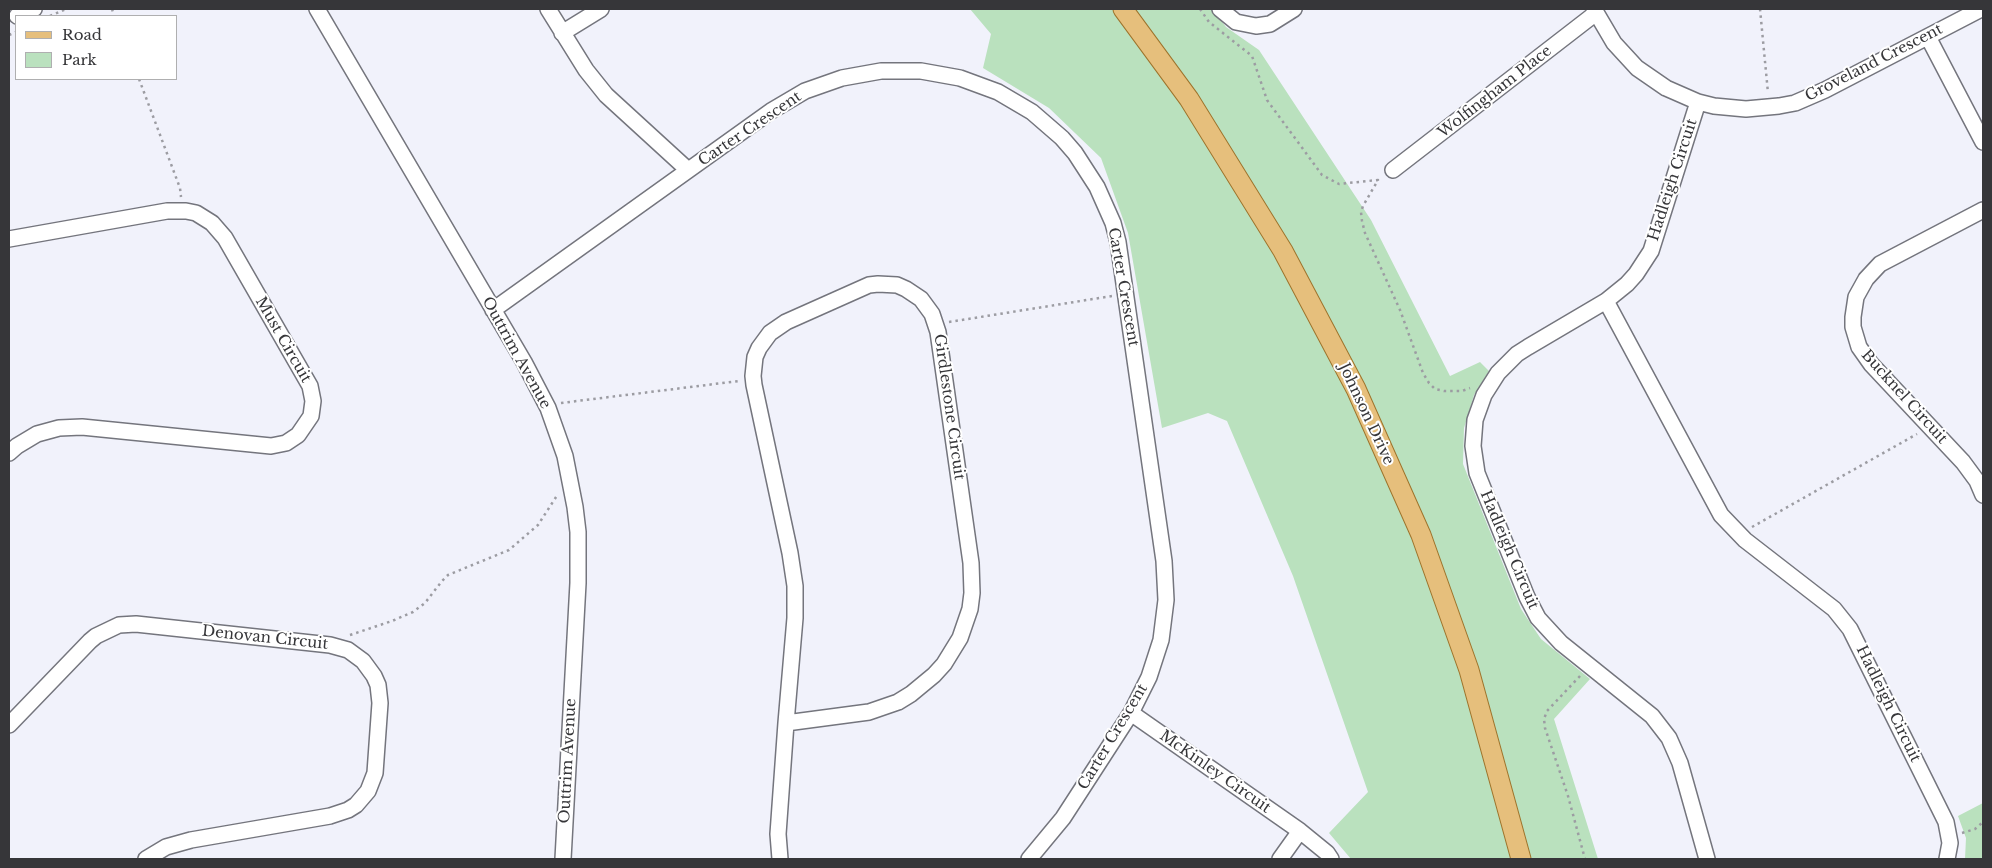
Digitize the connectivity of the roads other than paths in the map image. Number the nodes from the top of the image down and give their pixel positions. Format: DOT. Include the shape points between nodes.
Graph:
graph roads {
  1 [pos="34,9"];
  2 [pos="317,9"];
  3 [pos="548,9"];
  4 [pos="601,9"];
  5 [pos="1123,9"];
  6 [pos="1220,9"];
  7 [pos="1294,9"];
  8 [pos="1981,9"];
  9 [pos="1595,11"];
  10 [pos="19,15"];
  11 [pos="562,33"];
  12 [pos="1928,37"];
  13 [pos="1698,102"];
  14 [pos="1983,142"];
  15 [pos="688,170"];
  16 [pos="1393,170"];
  17 [pos="1983,210"];
  18 [pos="9,239"];
  19 [pos="1606,301"];
  20 [pos="493,310"];
  21 [pos="9,454"];
  22 [pos="1983,495"];
  23 [pos="1131,713"];
  24 [pos="786,723"];
  25 [pos="9,725"];
  26 [pos="1300,831"];
  27 [pos="146,859"];
  28 [pos="563,859"];
  29 [pos="780,859"];
  30 [pos="1029,859"];
  31 [pos="1280,859"];
  32 [pos="1331,859"];
  33 [pos="1521,859"];
  34 [pos="1707,859"];
  35 [pos="1947,859"];
  1 -- 10 [label="street"];
  2 -- 20 [label="street, Outtrim Avenue"];
  3 -- 11 [label="street"];
  4 -- 11 [label="street"];
  5 -- 33 [label="main road, Johnson Drive" via="1189,99 1283,251 1356,389 1421,535 1469,670"];
  6 -- 7 [label="street" via="1236,22 1256,26 1270,24"];
  8 -- 12 [label="street, Groveland Crescent"];
  9 -- 13 [label="street, Groveland Crescent" via="1614,43 1638,68 1666,88"];
  9 -- 16 [label="street, Wolfingham Place"];
  11 -- 15 [label="street" via="606,95"];
  12 -- 13 [label="street, Groveland Crescent" via="1795,102 1746,109"];
  12 -- 14 [label="street"];
  13 -- 19 [label="street, Hadleigh Circuit" via="1651,251 1632,279"];
  15 -- 20 [label="street, Carter Crescent"];
  15 -- 23 [label="street, Carter Crescent" via="805,91 842,78 882,71 921,71 960,78 998,92 1032,112 1075,153 1097,186 1118,242 1164,560 1166,600 1158,649 1149,677"];
  17 -- 22 [label="street, Bucknel Circuit" via="1880,264 1856,297 1853,317 1859,347 1871,364 1963,462"];
  18 -- 21 [label="street, Must Circuit" via="167,210 196,213 212,223 225,238 310,386 313,401 311,416 304,429 286,443 271,446 82,427 36,434"];
  19 -- 34 [label="street, Hadleigh Circuit" via="1517,354 1498,373 1484,395 1476,420 1473,446 1477,473 1527,597 1545,627 1652,716 1669,738 1680,764"];
  19 -- 35 [label="street, Hadleigh Circuit" via="1721,515 1741,536 1834,609 1850,629 1946,822"];
  20 -- 28 [label="street, Outtrim Avenue" via="548,408 565,456 575,507 578,583"];
  23 -- 26 [label="street, McKinley Circuit"];
  23 -- 30 [label="street, Carter Crescent" via="1063,818"];
  24 -- 24 [label="street, Girdlestone Circuit" via="869,712 911,694 944,664 960,638 970,609 971,563 938,332 932,314 921,299 906,288 869,286 786,322 770,333 755,357 753,380 795,586"];
  24 -- 29 [label="street, Girdlestone Circuit" via="778,834"];
  25 -- 27 [label="street, Denovan Circuit" via="90,641 119,625 136,624 330,645 348,650 363,661 378,685 380,703 375,774 368,791 356,805 330,816 191,840 166,847"];
  26 -- 31 [label="street"];
  26 -- 32 [label="street, McKinley Circuit"];
}
